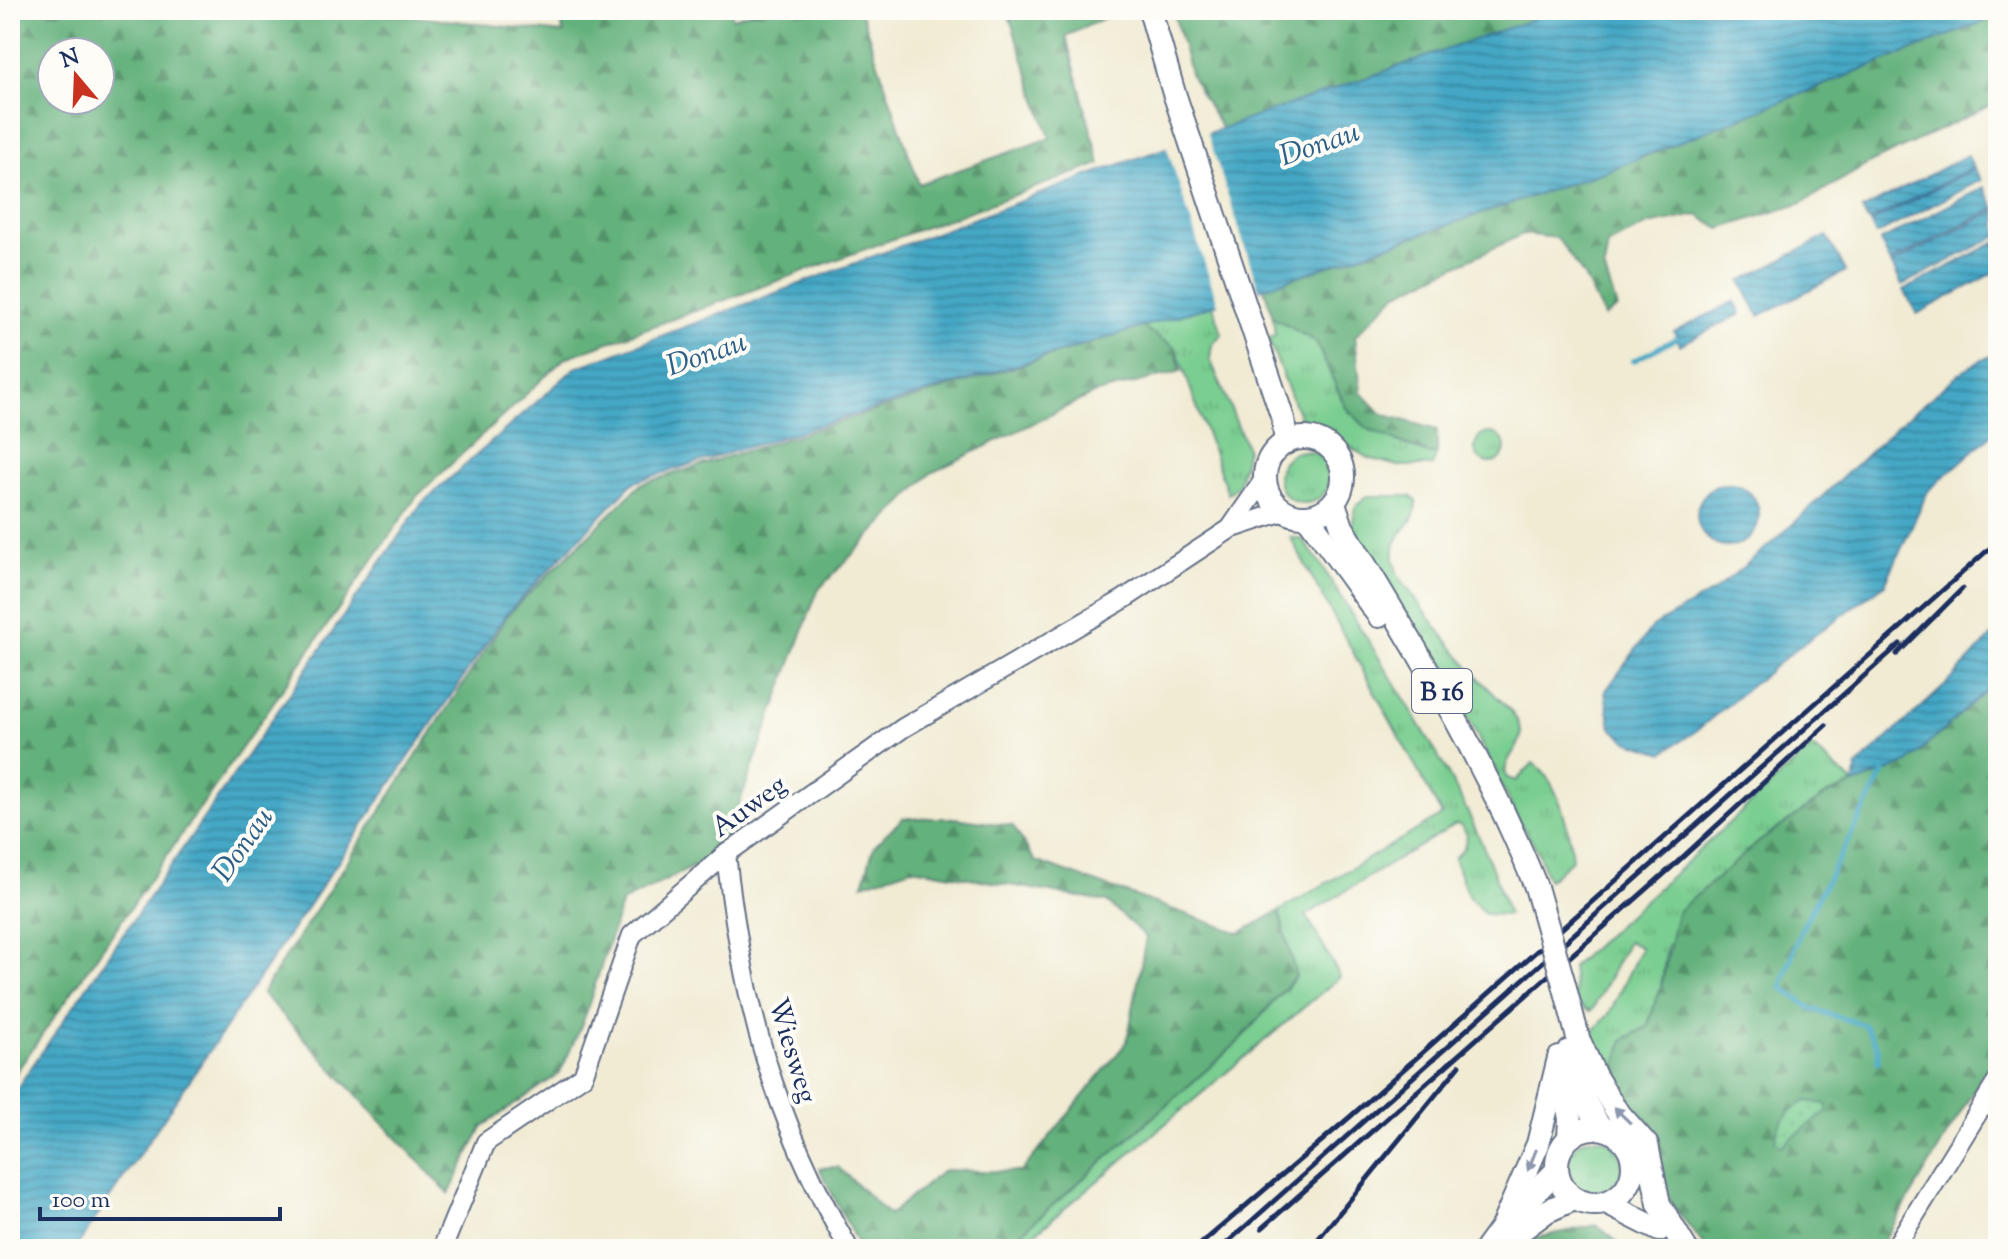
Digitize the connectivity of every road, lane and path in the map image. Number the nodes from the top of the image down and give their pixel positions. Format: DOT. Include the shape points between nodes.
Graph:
graph roads {
  1 [pos="1150,10"];
  2 [pos="1286,443"];
  3 [pos="1265,478"];
  4 [pos="1334,503"];
  5 [pos="1284,511"];
  6 [pos="1307,516"];
  7 [pos="1230,529"];
  8 [pos="1358,554"];
  9 [pos="1379,616"];
  10 [pos="726,854"];
  11 [pos="1530,891"];
  12 [pos="1567,1044"];
  13 [pos="1998,1080"];
  14 [pos="1600,1128"];
  15 [pos="1569,1137"];
  16 [pos="1557,1170"];
  17 [pos="1631,1179"];
  18 [pos="1574,1199"];
  19 [pos="1606,1203"];
  20 [pos="1502,1227"];
  21 [pos="1659,1230"];
  22 [pos="442,1249"];
  23 [pos="849,1249"];
  24 [pos="1486,1249"];
  25 [pos="1496,1249"];
  26 [pos="1678,1249"];
  27 [pos="1686,1249"];
  28 [pos="1894,1249"];
  1 -- 2 [label="main road" via="1283,419"];
  2 -- 3 [label="main road" via="1271,457"];
  2 -- 4 [label="main road" via="1306,438 1333,451 1343,469"];
  3 -- 5 [label="main road" via="1274,502"];
  3 -- 7 [label="street, Auweg"];
  4 -- 6 [label="main road"];
  4 -- 8 [label="main road, B 16"];
  5 -- 6 [label="main road"];
  5 -- 7 [label="street, Auweg"];
  6 -- 9 [label="main road"];
  7 -- 10 [label="street, Auweg" via="1124,599 903,728"];
  8 -- 9 [label="main road, B 16"];
  8 -- 11 [label="main road, B 16" via="1454,710 1501,801"];
  9 -- 11 [label="main road, B 16" via="1478,783"];
  10 -- 22 [label="street, Auweg" via="632,935 583,1076 486,1142"];
  10 -- 23 [label="street, Wiesweg" via="740,959 765,1068 816,1193"];
  11 -- 12 [label="main road, B 16" via="1559,988"];
  12 -- 14 [label="main road, B 16" via="1585,1101"];
  12 -- 15 [label="main road, B 16"];
  12 -- 20 [label="main road, one-way" via="1538,1144"];
  27 -- 12 [label="main road, B 16, one-way" via="1659,1204 1647,1145"];
  13 -- 28 [label="street"];
  14 -- 15 [label="main road"];
  14 -- 17 [label="main road, B 16" via="1630,1150"];
  15 -- 16 [label="main road, B 16"];
  16 -- 18 [label="main road"];
  16 -- 20 [label="main road"];
  17 -- 19 [label="main road" via="1626,1190"];
  17 -- 21 [label="main road, B 16"];
  18 -- 19 [label="main road, B 16"];
  18 -- 25 [label="main road" via="1547,1211"];
  19 -- 21 [label="main road, B 16"];
  20 -- 24 [label="main road"];
  21 -- 26 [label="main road, B 16"];
}
